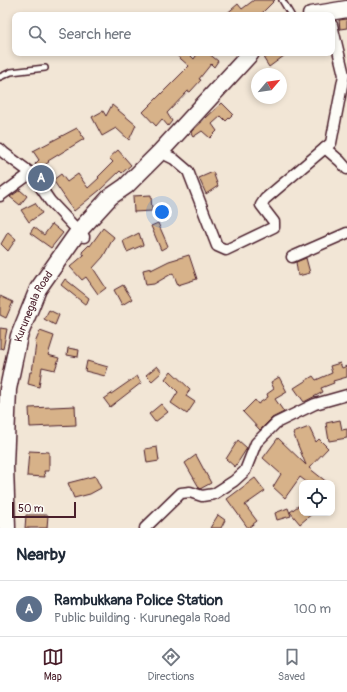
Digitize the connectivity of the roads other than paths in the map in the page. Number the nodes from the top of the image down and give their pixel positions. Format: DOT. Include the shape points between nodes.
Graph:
graph roads {
  1 [pos="282,0"];
  2 [pos="347,9"];
  3 [pos="289,12"];
  4 [pos="335,15"];
  5 [pos="335,38"];
  6 [pos="248,56"];
  7 [pos="45,68"];
  8 [pos="0,77"];
  9 [pos="325,148"];
  10 [pos="160,152"];
  11 [pos="1,153"];
  12 [pos="347,169"];
  13 [pos="31,173"];
  14 [pos="0,196"];
  15 [pos="347,233"];
  16 [pos="81,235"];
  17 [pos="292,257"];
  18 [pos="347,395"];
  19 [pos="7,466"];
  20 [pos="7,528"];
  21 [pos="17,528"];
  22 [pos="145,528"];
  1 -- 3 [label="lane"];
  2 -- 4 [label="main road"];
  5 -- 9 [label="street" via="344,75 331,143"];
  6 -- 10 [label="main road, Kurunegala Road"];
  7 -- 8 [label="lane" via="11,72"];
  9 -- 10 [label="street" via="261,205 274,222 274,227 226,250 218,246 188,171 174,159"];
  9 -- 12 [label="street"];
  10 -- 16 [label="main road, Kurunegala Road"];
  11 -- 13 [label="street"];
  13 -- 14 [label="street"];
  13 -- 16 [label="street" via="50,201"];
  15 -- 17 [label="street"];
  16 -- 19 [label="main road, Kurunegala Road" via="38,289 19,336 8,389"];
  18 -- 22 [label="street" via="315,404 276,423 256,444 245,471 234,481 214,494 202,496 190,492 181,493"];
  19 -- 20 [label="main road, Kurunegala Road"];
  19 -- 21 [label="main road, Kurunegala Road"];
}
